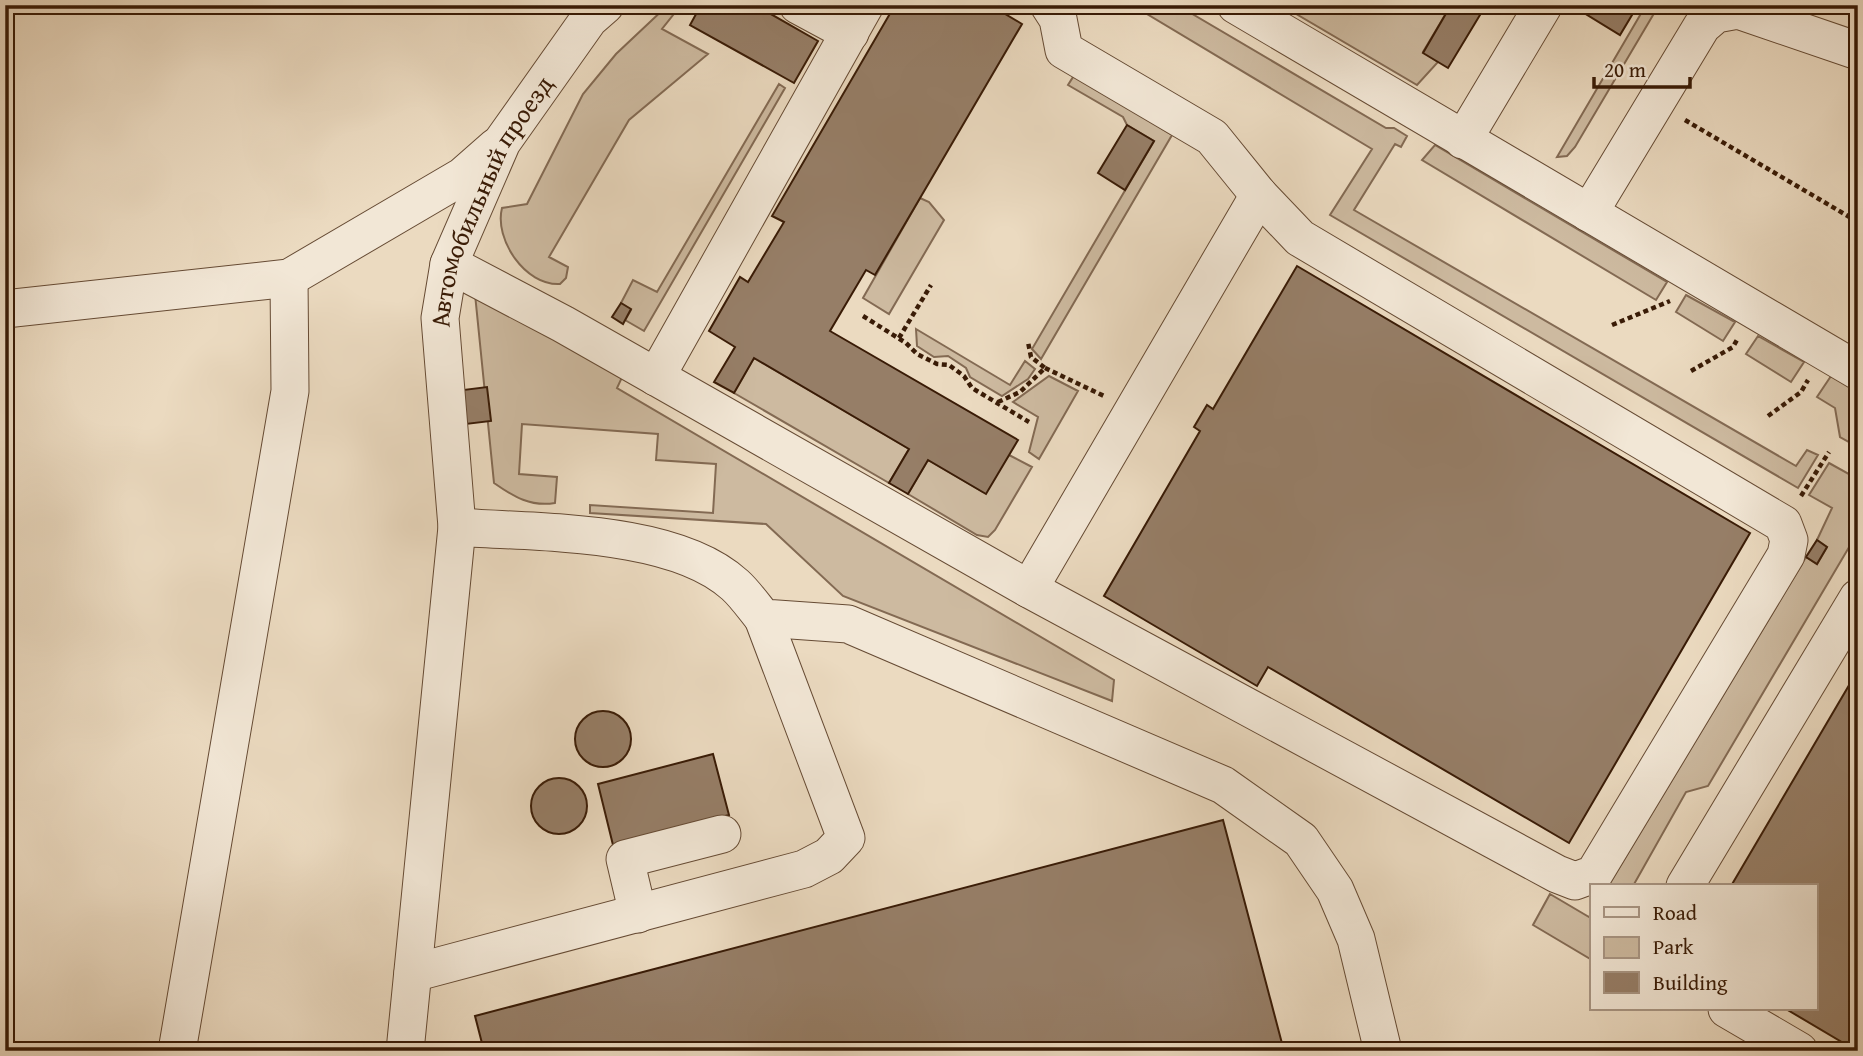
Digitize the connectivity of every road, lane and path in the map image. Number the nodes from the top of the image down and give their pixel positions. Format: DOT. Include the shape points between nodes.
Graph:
graph roads {
  1 [pos="605,5"];
  2 [pos="798,5"];
  3 [pos="1049,5"];
  4 [pos="1237,5"];
  5 [pos="1543,6"];
  6 [pos="858,19"];
  7 [pos="1858,51"];
  8 [pos="1463,140"];
  9 [pos="502,142"];
  10 [pos="1259,195"];
  11 [pos="1589,213"];
  12 [pos="449,264"];
  13 [pos="1685,270"];
  14 [pos="289,278"];
  15 [pos="931,285"];
  16 [pos="5,309"];
  17 [pos="1755,311"];
  18 [pos="863,316"];
  19 [pos="1612,325"];
  20 [pos="899,338"];
  21 [pos="1028,342"];
  22 [pos="1826,353"];
  23 [pos="1045,368"];
  24 [pos="1691,371"];
  25 [pos="1858,372"];
  26 [pos="656,377"];
  27 [pos="997,403"];
  28 [pos="1134,409"];
  29 [pos="1768,416"];
  30 [pos="1028,422"];
  31 [pos="1829,452"];
  32 [pos="1783,524"];
  33 [pos="457,527"];
  34 [pos="1029,589"];
  35 [pos="1858,598"];
  36 [pos="763,618"];
  37 [pos="722,834"];
  38 [pos="1686,884"];
  39 [pos="638,914"];
  40 [pos="413,973"];
  41 [pos="1729,1010"];
  42 [pos="177,1051"];
  43 [pos="405,1051"];
  44 [pos="1383,1051"];
  45 [pos="1800,1051"];
  1 -- 9 [label="lane, Автомобильный проезд" via="589,19"];
  2 -- 6 [label="lane"];
  3 -- 10 [label="lane" via="1058,19 1064,50 1212,137"];
  4 -- 8 [label="lane"];
  5 -- 8 [label="lane"];
  6 -- 26 [label="lane"];
  7 -- 11 [label="lane" via="1738,10 1716,14 1702,26"];
  8 -- 11 [label="lane"];
  9 -- 12 [label="lane, Автомобильный проезд"];
  9 -- 14 [label="lane" via="463,176"];
  10 -- 28 [label="lane"];
  10 -- 32 [label="lane" via="1300,238"];
  11 -- 13 [label="lane"];
  12 -- 26 [label="lane"];
  12 -- 33 [label="lane, Автомобильный проезд" via="440,318"];
  13 -- 17 [label="lane"];
  13 -- 19 [label="path" via="1670,301"];
  14 -- 16 [label="lane"];
  14 -- 42 [label="lane" via="290,391"];
  15 -- 20 [label="path"];
  17 -- 22 [label="lane"];
  17 -- 24 [label="path" via="1733,347"];
  18 -- 20 [label="path"];
  20 -- 27 [label="path" via="917,354 948,365"];
  21 -- 23 [label="path" via="1031,357"];
  22 -- 25 [label="lane"];
  22 -- 29 [label="path" via="1801,392"];
  23 -- 27 [label="path" via="1020,392"];
  23 -- 28 [label="path"];
  26 -- 34 [label="lane"];
  27 -- 30 [label="path"];
  28 -- 34 [label="lane"];
  31 -- 32 [label="path"];
  32 -- 34 [label="lane" via="1789,540 1786,555 1594,874 1575,881"];
  33 -- 36 [label="lane" via="642,542 676,551 734,584"];
  33 -- 40 [label="lane, Автомобильный проезд"];
  35 -- 38 [label="lane"];
  36 -- 39 [label="lane" via="846,838 829,856 804,869"];
  36 -- 44 [label="lane" via="848,624 1223,785 1301,841 1335,890 1356,939"];
  37 -- 39 [label="lane" via="625,859"];
  39 -- 40 [label="lane"];
  40 -- 43 [label="lane, Автомобильный проезд"];
  41 -- 45 [label="lane"];
}
